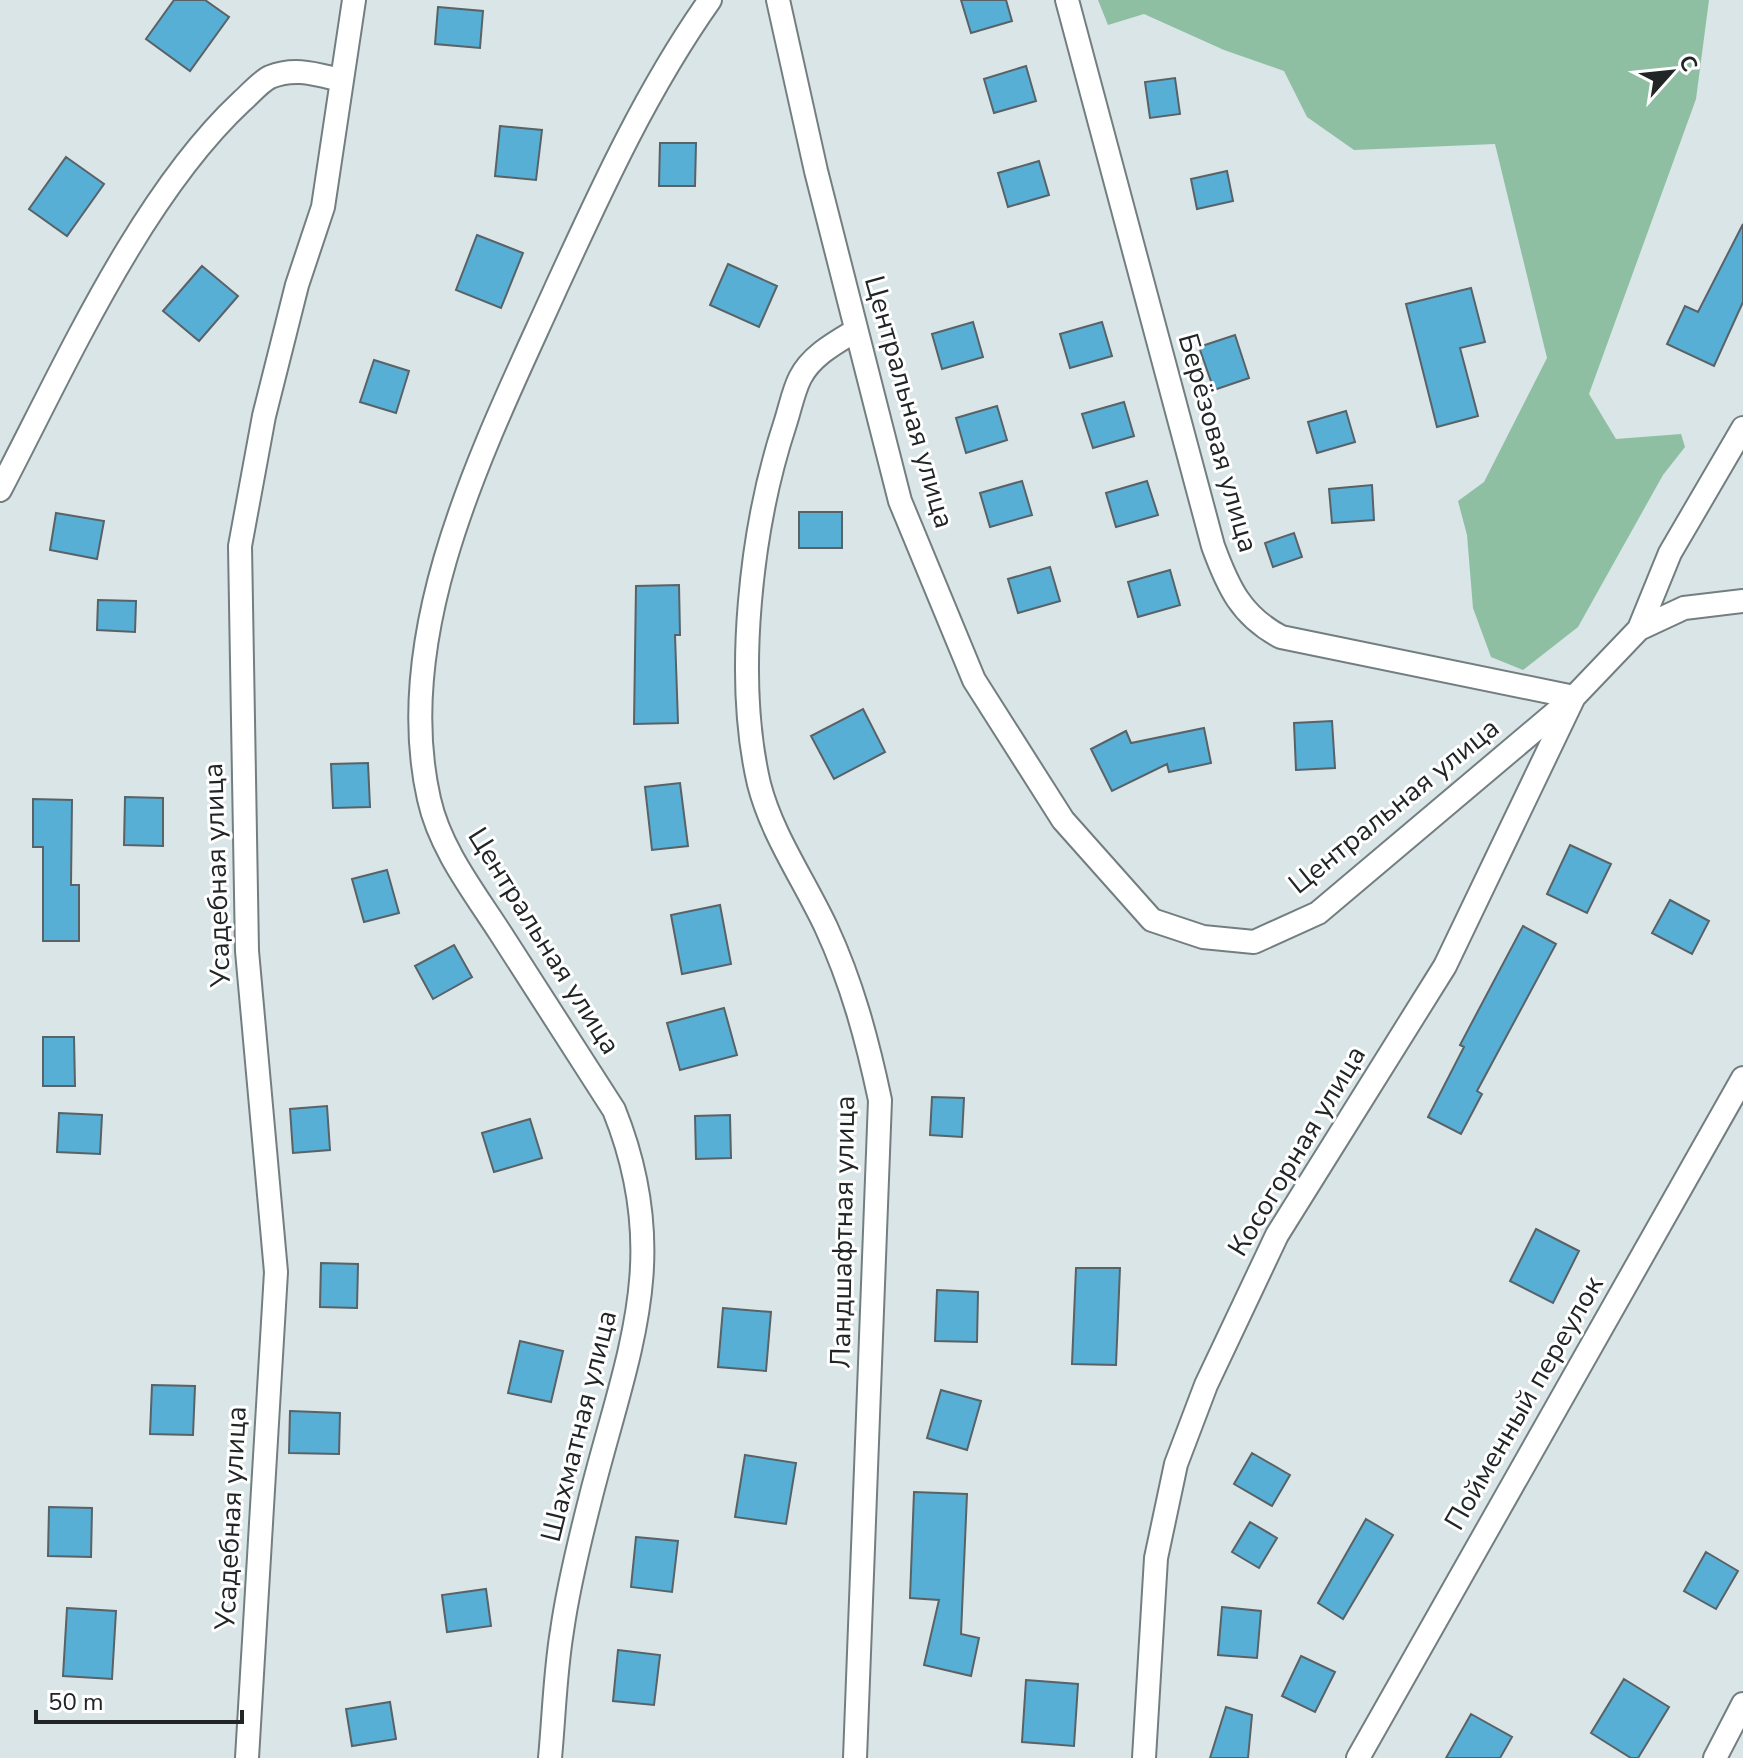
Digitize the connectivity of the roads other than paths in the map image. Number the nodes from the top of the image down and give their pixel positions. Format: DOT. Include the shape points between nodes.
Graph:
graph roads {
  1 [pos="354,0"];
  2 [pos="710,0"];
  3 [pos="778,0"];
  4 [pos="1067,0"];
  5 [pos="341,80"];
  6 [pos="855,331"];
  7 [pos="1743,428"];
  8 [pos="0,490"];
  9 [pos="1743,601"];
  10 [pos="1639,629"];
  11 [pos="1574,697"];
  12 [pos="1743,1078"];
  13 [pos="614,1110"];
  14 [pos="1743,1704"];
  15 [pos="247,1758"];
  16 [pos="550,1758"];
  17 [pos="855,1758"];
  18 [pos="1144,1758"];
  19 [pos="1358,1758"];
  20 [pos="1715,1758"];
  1 -- 5 [label="street, Усадебная улица"];
  2 -- 13 [label="street, Центральная улица" via="608,174 491,431 443,560 424,669 423,766 449,853"];
  3 -- 6 [label="street, Центральная улица"];
  4 -- 11 [label="street, Берёзовая улица" via="1208,530 1228,585 1256,624 1281,637"];
  5 -- 8 [label="street" via="300,70 267,78 219,123 103,293"];
  5 -- 15 [label="street, Усадебная улица" via="323,207 264,416 240,546 247,951 276,1272"];
  6 -- 11 [label="street, Центральная улица" via="900,501 974,680 1063,820 1152,920 1203,937 1254,942 1318,913"];
  6 -- 17 [label="street, Ландшафтная улица" via="825,349 800,376 769,471 748,621 749,702 759,784 861,1011 880,1100"];
  7 -- 10 [label="street" via="1670,553"];
  9 -- 10 [label="street" via="1684,608"];
  10 -- 11 [label="street, Центральная улица"];
  11 -- 18 [label="street, Косогорная улица" via="1445,966 1277,1235 1206,1385 1176,1464 1156,1558"];
  12 -- 19 [label="street, Пойменный переулок"];
  13 -- 16 [label="street, Шахматная улица" via="633,1157 643,1221 643,1285 562,1631"];
  14 -- 20 [label="street"];
}
